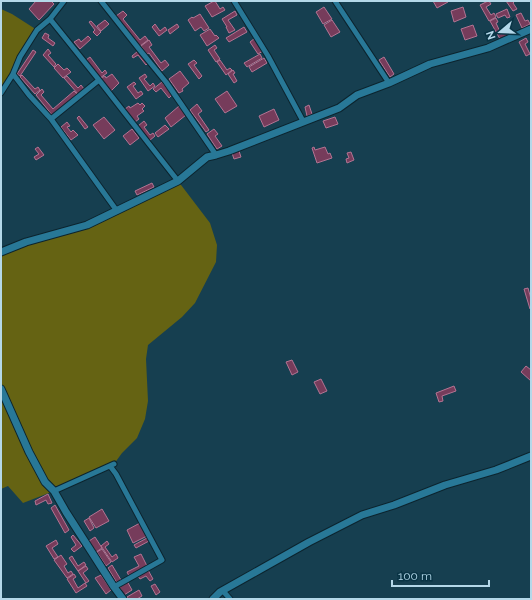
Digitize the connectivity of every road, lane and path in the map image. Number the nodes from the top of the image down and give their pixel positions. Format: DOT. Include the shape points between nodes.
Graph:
graph roads {
  1 [pos="64,1"];
  2 [pos="101,1"];
  3 [pos="234,1"];
  4 [pos="335,1"];
  5 [pos="50,19"];
  6 [pos="531,29"];
  7 [pos="13,74"];
  8 [pos="99,80"];
  9 [pos="389,83"];
  10 [pos="1,93"];
  11 [pos="50,119"];
  12 [pos="303,121"];
  13 [pos="216,155"];
  14 [pos="178,181"];
  15 [pos="117,211"];
  16 [pos="1,252"];
  17 [pos="1,389"];
  18 [pos="531,456"];
  19 [pos="54,491"];
  20 [pos="114,587"];
  21 [pos="223,591"];
  22 [pos="123,599"];
  23 [pos="213,599"];
  24 [pos="230,599"];
  1 -- 5 [label="street"];
  2 -- 13 [label="street" via="166,82"];
  3 -- 12 [label="street" via="268,56"];
  4 -- 9 [label="street"];
  5 -- 7 [label="street" via="38,30 20,56"];
  5 -- 8 [label="street"];
  6 -- 9 [label="street" via="488,48 430,64"];
  7 -- 10 [label="street"];
  7 -- 11 [label="street"];
  8 -- 11 [label="street"];
  8 -- 14 [label="street"];
  9 -- 12 [label="street" via="357,95 339,108"];
  11 -- 15 [label="street"];
  12 -- 13 [label="street"];
  13 -- 14 [label="street" via="207,157"];
  14 -- 15 [label="street"];
  15 -- 16 [label="street" via="87,225 26,242"];
  17 -- 19 [label="street" via="28,452 45,482"];
  18 -- 21 [label="street" via="362,515"];
  19 -- 20 [label="street"];
  19 -- 20 [label="street" via="112,465 162,560"];
  20 -- 22 [label="street"];
  21 -- 23 [label="street"];
  21 -- 24 [label="street"];
}
